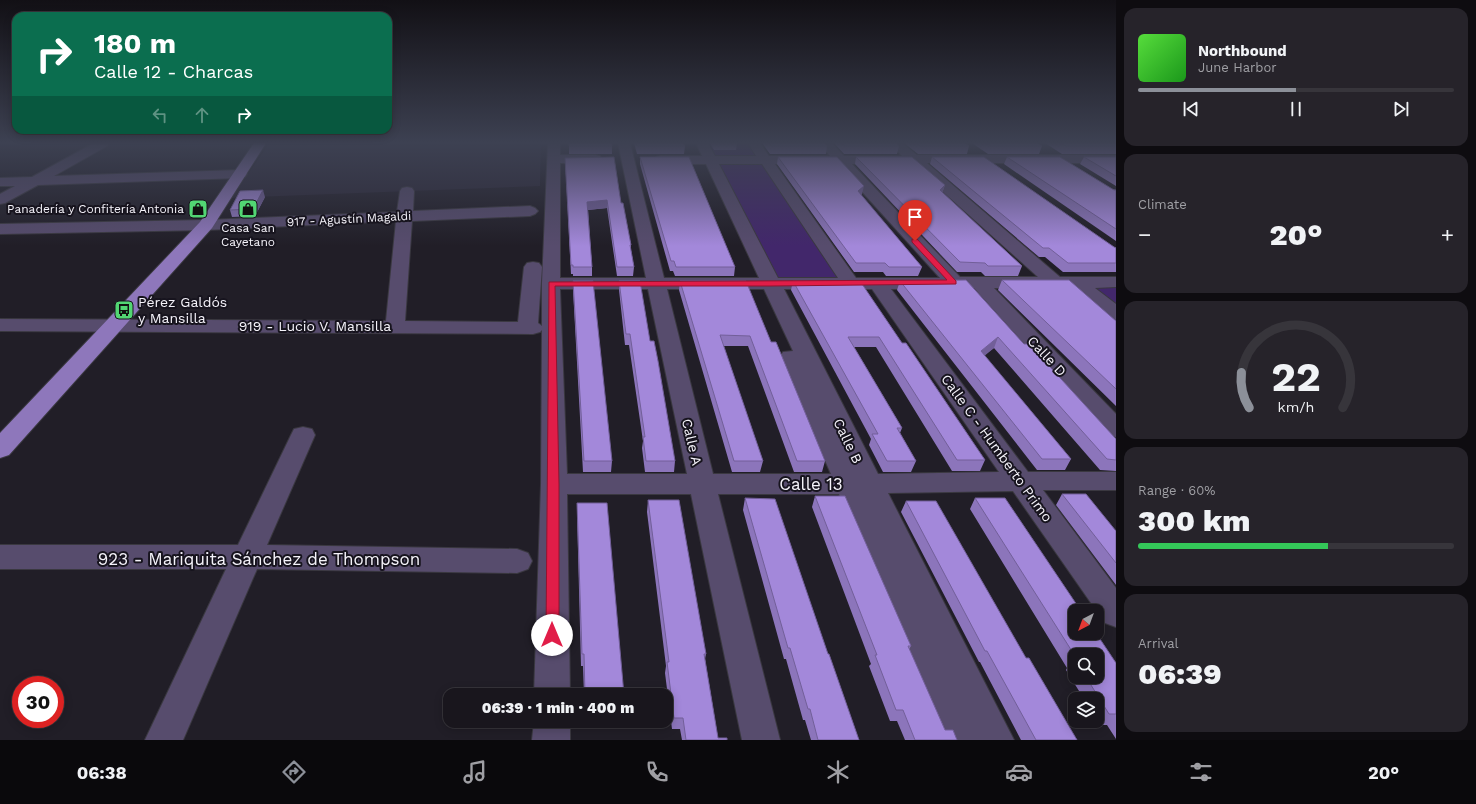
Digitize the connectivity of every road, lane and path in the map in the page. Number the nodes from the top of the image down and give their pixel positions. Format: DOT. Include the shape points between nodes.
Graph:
graph roads {
  1 [pos="42,178"];
  2 [pos="121,178"];
  3 [pos="238,178"];
  4 [pos="552,178"];
  5 [pos="632,178"];
  6 [pos="714,178"];
  7 [pos="777,178"];
  8 [pos="856,178"];
  9 [pos="934,178"];
  10 [pos="38,180"];
  11 [pos="0,182"];
  12 [pos="407,191"];
  13 [pos="0,200"];
  14 [pos="530,211"];
  15 [pos="405,216"];
  16 [pos="206,225"];
  17 [pos="0,229"];
  18 [pos="546,276"];
  19 [pos="1116,277"];
  20 [pos="950,279"];
  21 [pos="1052,279"];
  22 [pos="762,280"];
  23 [pos="848,280"];
  24 [pos="655,281"];
  25 [pos="978,282"];
  26 [pos="1077,282"];
  27 [pos="1116,282"];
  28 [pos="877,283"];
  29 [pos="1116,314"];
  30 [pos="115,325"];
  31 [pos="0,326"];
  32 [pos="395,327"];
  33 [pos="1116,429"];
  34 [pos="303,435"];
  35 [pos="0,449"];
  36 [pos="1020,481"];
  37 [pos="1116,481"];
  38 [pos="859,483"];
  39 [pos="554,484"];
  40 [pos="701,484"];
  41 [pos="0,557"];
  42 [pos="247,557"];
  43 [pos="517,561"];
  44 [pos="1116,613"];
  45 [pos="552,688"];
  46 [pos="552,728"];
  47 [pos="164,740"];
  48 [pos="552,740"];
  49 [pos="761,740"];
  50 [pos="966,740"];
  51 [pos="994,740"];
  1 -- 10 [label="street"];
  2 -- 10 [label="street"];
  3 -- 16 [label="main road"];
  4 -- 18 [label="street"];
  5 -- 24 [label="street, Calle A"];
  6 -- 22 [label="street, Calle B"];
  7 -- 23 [label="street"];
  8 -- 20 [label="street"];
  9 -- 21 [label="street"];
  10 -- 11 [label="street"];
  10 -- 13 [label="street"];
  12 -- 15 [label="street"];
  14 -- 15 [label="street, 917 - Agustín Magaldi"];
  15 -- 16 [label="street, 917 - Agustín Magaldi"];
  15 -- 32 [label="street"];
  16 -- 17 [label="street, 917 - Agustín Magaldi"];
  16 -- 30 [label="main road"];
  18 -- 24 [label="street"];
  18 -- 32 [label="street, 919 - Lucio V. Mansilla" via="530,328"];
  18 -- 39 [label="street"];
  19 -- 21 [label="street"];
  20 -- 21 [label="street"];
  20 -- 23 [label="street"];
  20 -- 25 [label="street"];
  20 -- 28 [label="street"];
  21 -- 25 [label="street"];
  21 -- 26 [label="street"];
  22 -- 23 [label="street"];
  22 -- 24 [label="street"];
  22 -- 38 [label="street, Calle B"];
  23 -- 28 [label="street"];
  24 -- 40 [label="street, Calle A"];
  25 -- 33 [label="street, Calle D"];
  26 -- 27 [label="street"];
  26 -- 29 [label="street"];
  28 -- 36 [label="street, Calle C - Humberto Primo"];
  30 -- 31 [label="street, 919 - Lucio V. Mansilla"];
  30 -- 32 [label="street, 919 - Lucio V. Mansilla"];
  30 -- 35 [label="main road"];
  34 -- 42 [label="street"];
  36 -- 37 [label="street, Calle 13"];
  36 -- 38 [label="street, Calle 13"];
  36 -- 44 [label="street, Calle C - Humberto Primo"];
  38 -- 40 [label="street, Calle 13"];
  38 -- 50 [label="street, Calle B"];
  38 -- 51 [label="street, Calle B"];
  39 -- 40 [label="street, Calle 13"];
  39 -- 45 [label="street"];
  40 -- 49 [label="street, Calle A"];
  41 -- 42 [label="street, 923 - Mariquita Sánchez de Thompson"];
  42 -- 43 [label="street, 923 - Mariquita Sánchez de Thompson"];
  42 -- 47 [label="street"];
  46 -- 48 [label="street"];
}
